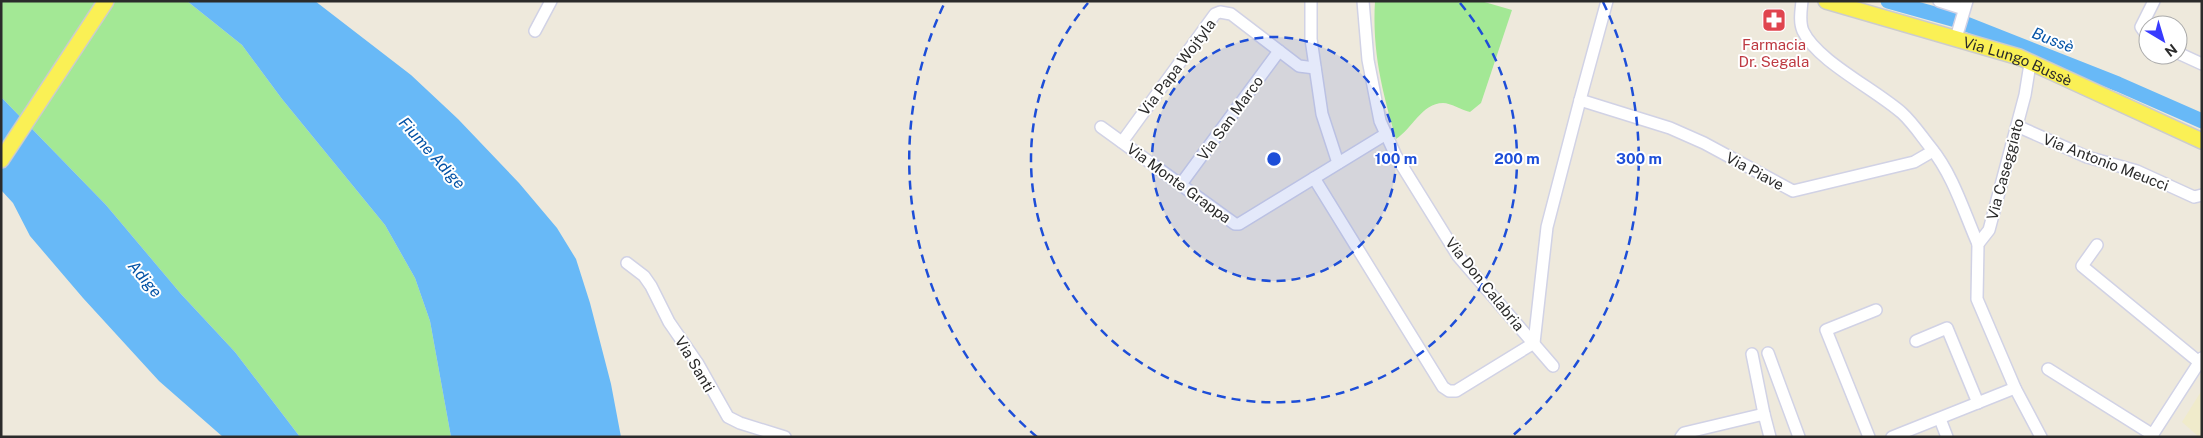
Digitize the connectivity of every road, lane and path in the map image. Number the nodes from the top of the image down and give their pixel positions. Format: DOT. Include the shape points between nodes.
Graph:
graph roads {
  1 [pos="106,1"];
  2 [pos="551,1"];
  3 [pos="1311,1"];
  4 [pos="1607,1"];
  5 [pos="1802,1"];
  6 [pos="1826,1"];
  7 [pos="1940,1"];
  8 [pos="2154,1"];
  9 [pos="1362,3"];
  10 [pos="1966,5"];
  11 [pos="2147,15"];
  12 [pos="535,31"];
  13 [pos="1956,38"];
  14 [pos="1279,51"];
  15 [pos="2188,58"];
  16 [pos="2030,64"];
  17 [pos="2202,64"];
  18 [pos="1315,68"];
  19 [pos="1580,100"];
  20 [pos="2016,126"];
  21 [pos="1101,127"];
  22 [pos="1386,134"];
  23 [pos="2202,141"];
  24 [pos="1122,142"];
  25 [pos="1933,151"];
  26 [pos="1,160"];
  27 [pos="1338,164"];
  28 [pos="1314,178"];
  29 [pos="1181,184"];
  30 [pos="2202,186"];
  31 [pos="2199,196"];
  32 [pos="1978,244"];
  33 [pos="2097,245"];
  34 [pos="627,263"];
  35 [pos="1876,310"];
  36 [pos="1916,341"];
  37 [pos="1534,343"];
  38 [pos="1768,353"];
  39 [pos="1752,354"];
  40 [pos="2200,360"];
  41 [pos="1553,366"];
  42 [pos="2048,368"];
  43 [pos="2015,388"];
  44 [pos="1978,403"];
  45 [pos="1764,414"];
  46 [pos="1940,418"];
  47 [pos="1682,435"];
  48 [pos="2152,436"];
  49 [pos="785,437"];
  50 [pos="1770,437"];
  51 [pos="1799,437"];
  52 [pos="1869,437"];
  53 [pos="1892,437"];
  54 [pos="1947,437"];
  55 [pos="2041,437"];
  1 -- 26 [label="main road"];
  2 -- 12 [label="street"];
  3 -- 18 [label="street"];
  4 -- 19 [label="street"];
  5 -- 25 [label="street" via="1802,30 1811,44 1903,114"];
  6 -- 13 [label="main road, Via Lungo Bussè"];
  7 -- 10 [label="street"];
  8 -- 11 [label="street"];
  9 -- 22 [label="street, Via Don Calabria" via="1368,60 1380,121"];
  10 -- 13 [label="street"];
  13 -- 16 [label="main road, Via Lungo Bussè" via="2019,57"];
  14 -- 18 [label="street, Via Papa Wojtyla" via="1299,66"];
  14 -- 24 [label="street, Via Papa Wojtyla" via="1231,14 1215,14"];
  14 -- 29 [label="street, Via San Marco"];
  15 -- 17 [label="street"];
  16 -- 20 [label="street, Via Caseggiato"];
  16 -- 23 [label="main road, Via Lungo Bussè"];
  18 -- 27 [label="street" via="1322,114"];
  19 -- 25 [label="street, Via Piave" via="1670,128 1793,191 1914,162"];
  19 -- 37 [label="street" via="1547,227"];
  20 -- 31 [label="street, Via Antonio Meucci" via="2087,157 2137,171"];
  20 -- 32 [label="street, Via Caseggiato" via="1989,230"];
  21 -- 24 [label="street, Via Monte Grappa"];
  22 -- 27 [label="street, Via Monte Grappa"];
  22 -- 37 [label="street, Via Don Calabria" via="1396,156 1458,256"];
  24 -- 29 [label="street, Via Monte Grappa"];
  25 -- 32 [label="street" via="1946,172"];
  27 -- 28 [label="street, Via Monte Grappa"];
  28 -- 29 [label="street, Via Monte Grappa" via="1239,224"];
  28 -- 37 [label="street, Via Don Calabria" via="1443,387 1456,391"];
  30 -- 31 [label="street, Via Antonio Meucci"];
  32 -- 43 [label="street" via="1977,299"];
  33 -- 40 [label="street" via="2082,266"];
  34 -- 49 [label="street, Via Santi" via="651,286 669,322 728,417 740,424"];
  35 -- 52 [label="street" via="1826,330"];
  36 -- 44 [label="street" via="1947,328"];
  37 -- 41 [label="street, Via Don Calabria"];
  38 -- 51 [label="street"];
  39 -- 45 [label="street"];
  40 -- 48 [label="street"];
  42 -- 48 [label="street"];
  43 -- 44 [label="street"];
  43 -- 55 [label="street"];
  44 -- 46 [label="street"];
  45 -- 47 [label="street"];
  45 -- 50 [label="street"];
  46 -- 53 [label="street"];
  46 -- 54 [label="street"];
}
